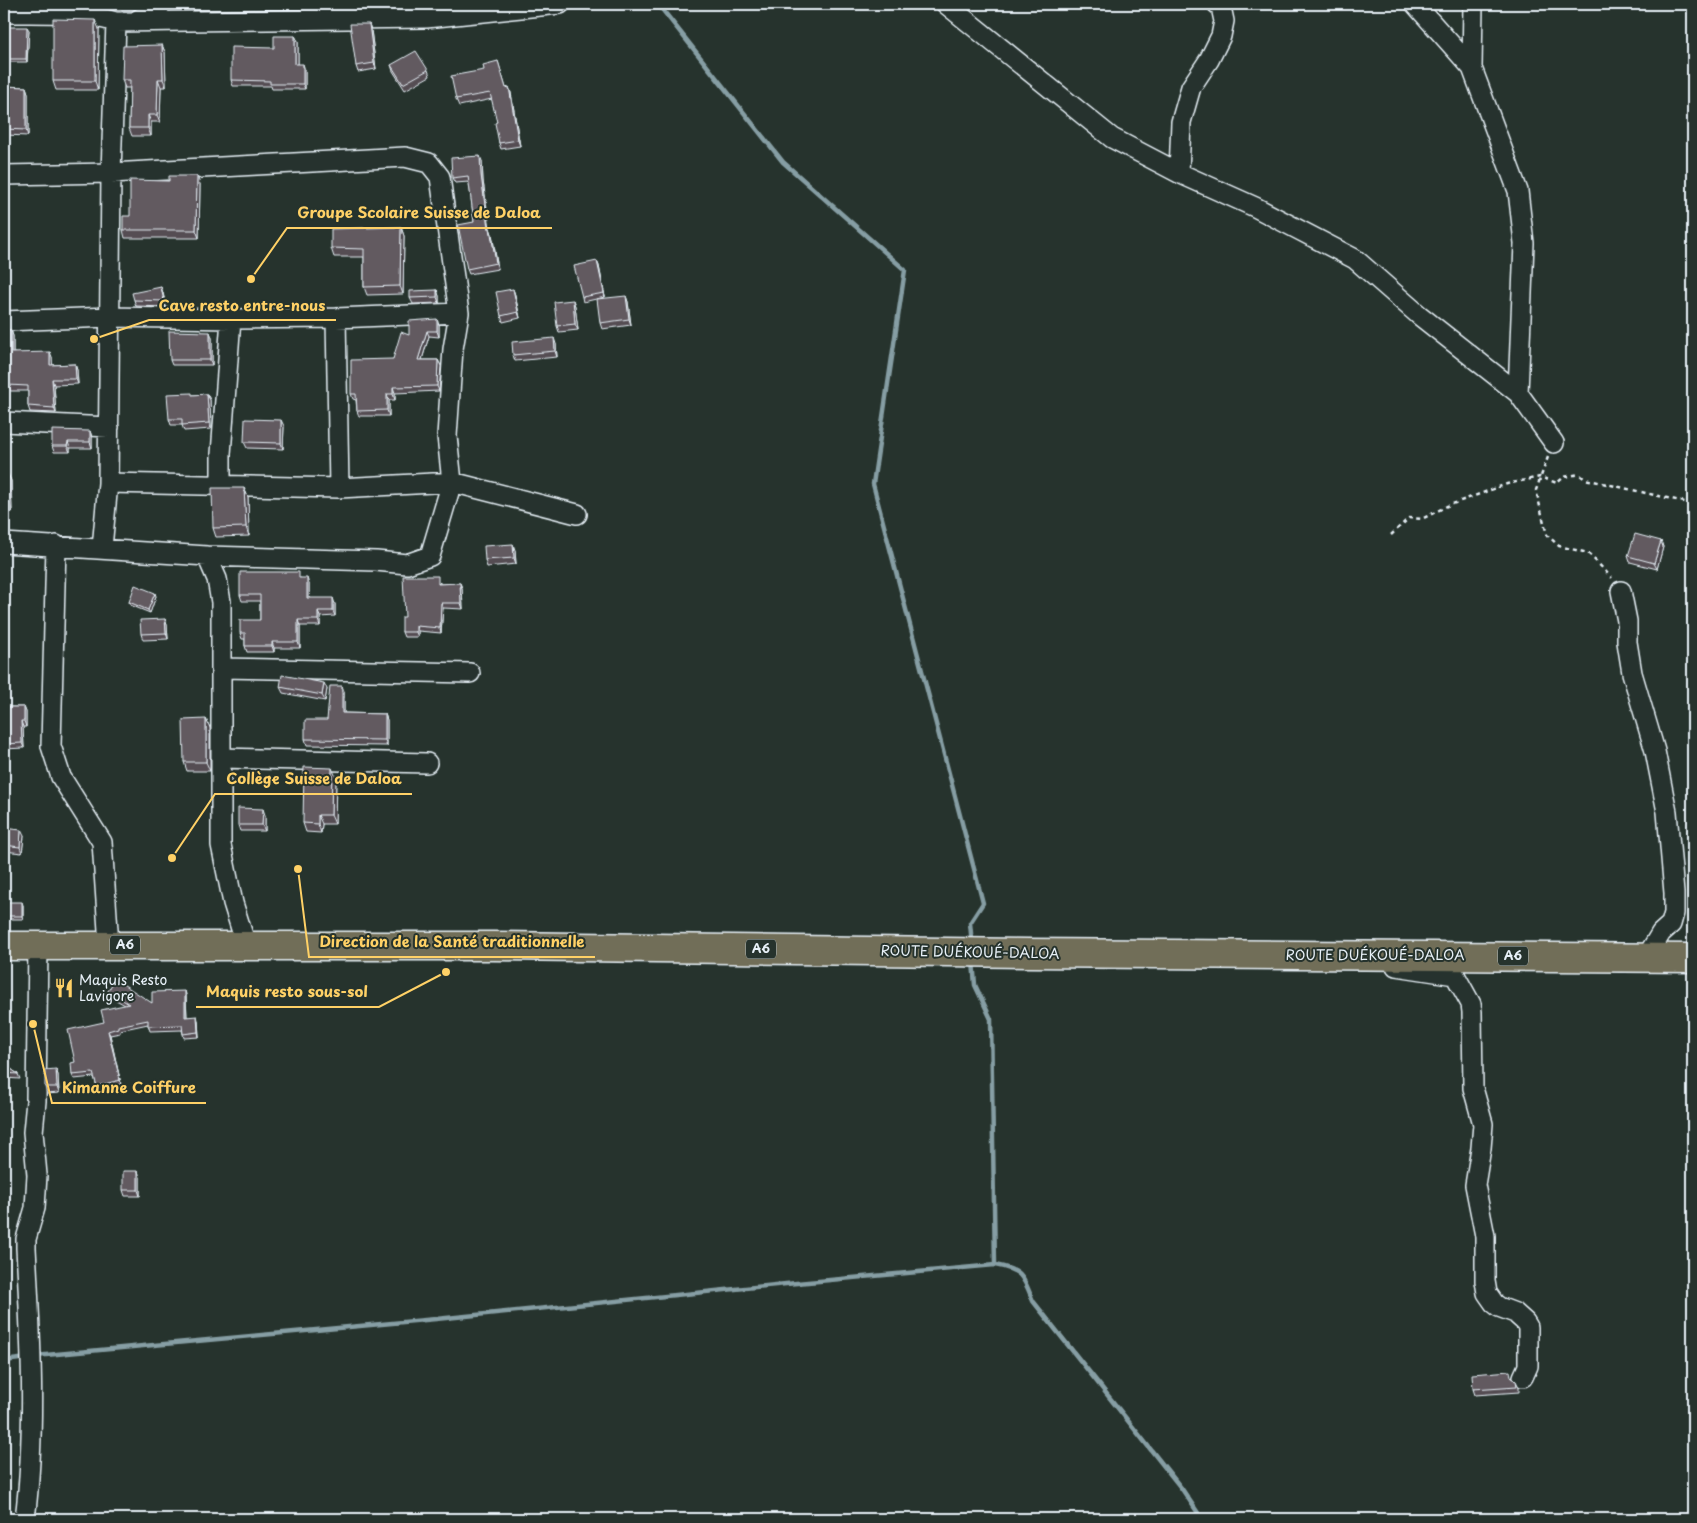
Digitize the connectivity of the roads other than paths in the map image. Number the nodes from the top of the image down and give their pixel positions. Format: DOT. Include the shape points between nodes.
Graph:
graph roads {
  1 [pos="162,4"];
  2 [pos="560,4"];
  3 [pos="946,4"];
  4 [pos="1217,4"];
  5 [pos="1415,4"];
  6 [pos="1473,4"];
  7 [pos="4,13"];
  8 [pos="136,21"];
  9 [pos="116,22"];
  10 [pos="1472,68"];
  11 [pos="111,173"];
  12 [pos="1180,173"];
  13 [pos="4,175"];
  14 [pos="458,313"];
  15 [pos="110,317"];
  16 [pos="336,318"];
  17 [pos="230,319"];
  18 [pos="4,321"];
  19 [pos="1518,393"];
  20 [pos="4,422"];
  21 [pos="109,427"];
  22 [pos="1554,443"];
  23 [pos="452,482"];
  24 [pos="108,483"];
  25 [pos="221,485"];
  26 [pos="339,488"];
  27 [pos="577,514"];
  28 [pos="4,543"];
  29 [pos="56,545"];
  30 [pos="102,548"];
  31 [pos="207,556"];
  32 [pos="1621,592"];
  33 [pos="222,668"];
  34 [pos="470,673"];
  35 [pos="222,758"];
  36 [pos="427,763"];
  37 [pos="38,945"];
  38 [pos="109,945"];
  39 [pos="246,945"];
  40 [pos="4,946"];
  41 [pos="1333,956"];
  42 [pos="1646,958"];
  43 [pos="1693,958"];
  44 [pos="1523,1377"];
  45 [pos="28,1492"];
  46 [pos="25,1519"];
  47 [pos="37,1519"];
  1 -- 8 [label="street"];
  2 -- 8 [label="street" via="426,18"];
  3 -- 12 [label="street" via="1112,138"];
  4 -- 12 [label="street" via="1221,7 1224,21 1221,36 1191,87 1181,122"];
  5 -- 10 [label="street"];
  6 -- 10 [label="street"];
  7 -- 9 [label="street" via="76,14"];
  8 -- 9 [label="street"];
  9 -- 11 [label="street"];
  10 -- 19 [label="street" via="1518,191 1524,243"];
  11 -- 13 [label="street"];
  11 -- 14 [label="street" via="405,158 429,163 440,177"];
  11 -- 15 [label="street"];
  12 -- 19 [label="street" via="1255,207 1355,259 1419,315"];
  14 -- 16 [label="street"];
  14 -- 23 [label="street" via="447,436"];
  15 -- 17 [label="street"];
  15 -- 18 [label="street"];
  15 -- 21 [label="street"];
  16 -- 17 [label="street"];
  16 -- 26 [label="street"];
  17 -- 25 [label="street"];
  19 -- 22 [label="street"];
  20 -- 21 [label="street"];
  21 -- 24 [label="street"];
  23 -- 26 [label="street"];
  23 -- 27 [label="street"];
  23 -- 31 [label="street" via="430,556 407,564"];
  24 -- 25 [label="street"];
  24 -- 30 [label="street"];
  25 -- 26 [label="street"];
  28 -- 29 [label="street"];
  29 -- 30 [label="street"];
  29 -- 38 [label="street" via="51,746 60,777 102,842"];
  30 -- 31 [label="street"];
  31 -- 33 [label="street" via="217,579 221,602"];
  32 -- 42 [label="street" via="1632,673 1655,751 1667,812 1674,893 1671,924 1661,933"];
  33 -- 34 [label="street"];
  33 -- 35 [label="street"];
  35 -- 36 [label="street"];
  35 -- 39 [label="street" via="221,845 232,903"];
  37 -- 38 [label="highway, A6"];
  37 -- 40 [label="highway, A6"];
  37 -- 45 [label="street" via="33,1132 38,1176 35,1208 26,1239 32,1377"];
  38 -- 39 [label="highway, A6"];
  39 -- 41 [label="highway, ROUTE DUÉKOUÉ-DALOA / A6"];
  41 -- 42 [label="highway, ROUTE DUÉKOUÉ-DALOA / A6"];
  41 -- 44 [label="street" via="1455,975 1471,1004 1472,1088 1482,1124 1475,1184 1485,1236 1485,1281 1490,1299 1499,1307 1520,1316 1528,1327 1528,1366"];
  42 -- 43 [label="highway, ROUTE DUÉKOUÉ-DALOA / A6"];
  45 -- 46 [label="street"];
  45 -- 47 [label="street"];
}
